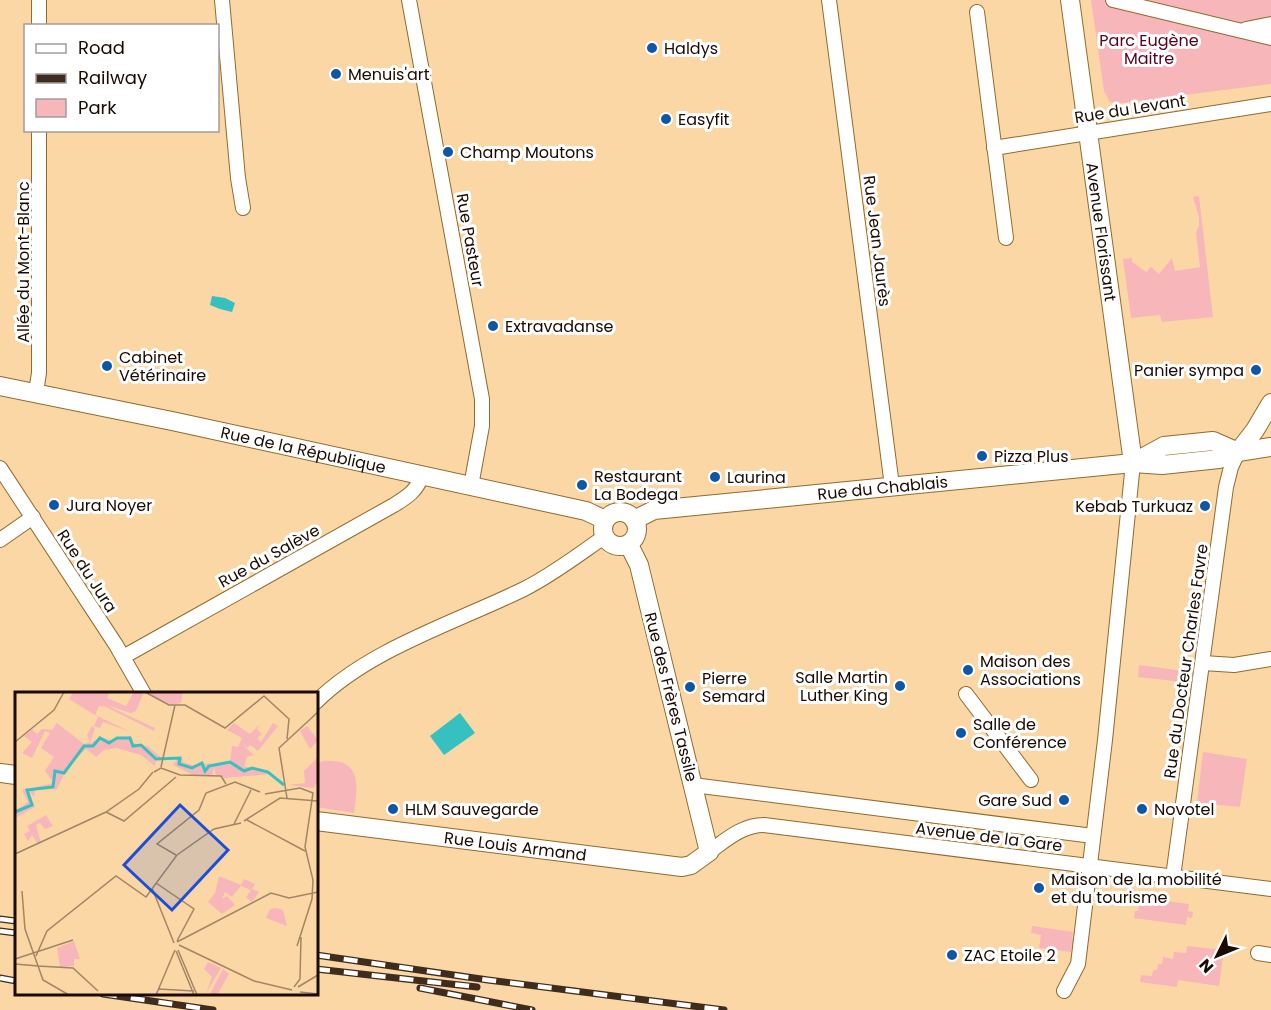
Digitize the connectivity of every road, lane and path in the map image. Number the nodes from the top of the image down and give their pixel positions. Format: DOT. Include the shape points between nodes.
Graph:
graph roads {
  1 [pos="39,0"];
  2 [pos="222,0"];
  3 [pos="409,0"];
  4 [pos="829,0"];
  5 [pos="1071,0"];
  6 [pos="1113,0"];
  7 [pos="977,12"];
  8 [pos="39,24"];
  9 [pos="1271,24"];
  10 [pos="1238,30"];
  11 [pos="1271,38"];
  12 [pos="1271,104"];
  13 [pos="39,132"];
  14 [pos="1089,132"];
  15 [pos="994,148"];
  16 [pos="243,208"];
  17 [pos="1006,238"];
  18 [pos="0,386"];
  19 [pos="36,392"];
  20 [pos="1271,403"];
  21 [pos="1271,447"];
  22 [pos="1238,452"];
  23 [pos="1134,463"];
  24 [pos="0,468"];
  25 [pos="422,475"];
  26 [pos="471,486"];
  27 [pos="892,486"];
  28 [pos="33,518"];
  29 [pos="634,520"];
  30 [pos="605,529"];
  31 [pos="0,540"];
  32 [pos="628,544"];
  33 [pos="123,657"];
  34 [pos="1271,659"];
  35 [pos="1203,663"];
  36 [pos="143,692"];
  37 [pos="966,694"];
  38 [pos="318,700"];
  39 [pos="0,773"];
  40 [pos="15,775"];
  41 [pos="1031,780"];
  42 [pos="694,790"];
  43 [pos="318,821"];
  44 [pos="1093,837"];
  45 [pos="709,852"];
  46 [pos="1089,867"];
  47 [pos="1173,877"];
  48 [pos="1271,890"];
  49 [pos="1064,991"];
  1 -- 8 [label="street"];
  2 -- 16 [label="street"];
  3 -- 26 [label="street, Rue Pasteur" via="482,399 482,426"];
  4 -- 27 [label="street, Rue Jean Jaurès"];
  5 -- 14 [label="street, Avenue Florissant"];
  6 -- 10 [label="street"];
  7 -- 15 [label="street"];
  9 -- 10 [label="street"];
  10 -- 11 [label="street"];
  12 -- 14 [label="street, Rue du Levant"];
  13 -- 19 [label="street, Allée du Mont-Blanc"];
  14 -- 15 [label="street, Rue du Levant"];
  14 -- 23 [label="street, Avenue Florissant"];
  15 -- 17 [label="street"];
  18 -- 19 [label="street, Rue de la République"];
  19 -- 25 [label="street, Rue de la République"];
  20 -- 22 [label="street"];
  21 -- 22 [label="street, Rue du Chablais"];
  22 -- 23 [label="street, Rue du Chablais" via="1219,459 1162,465"];
  22 -- 35 [label="street, Rue du Docteur Charles Favre" via="1226,487"];
  23 -- 27 [label="street, Rue du Chablais"];
  23 -- 44 [label="street"];
  24 -- 28 [label="street, Rue du Jura"];
  25 -- 26 [label="street, Rue de la République"];
  25 -- 33 [label="street, Rue du Salève" via="414,491 394,506"];
  26 -- 30 [label="street, Rue de la République" via="586,511"];
  27 -- 29 [label="street, Rue du Chablais" via="654,510"];
  28 -- 31 [label="street"];
  28 -- 33 [label="street, Rue du Jura"];
  29 -- 30 [label="street" via="628,514 611,514"];
  29 -- 32 [label="street" via="637,533"];
  30 -- 32 [label="street" via="608,542 615,546"];
  30 -- 38 [label="street" via="533,584 363,665"];
  32 -- 42 [label="street, Rue des Frères Tassile" via="638,563"];
  33 -- 36 [label="street, Rue du Jura"];
  34 -- 35 [label="street" via="1234,665"];
  35 -- 47 [label="street, Rue du Docteur Charles Favre"];
  37 -- 41 [label="street"];
  39 -- 40 [label="street"];
  42 -- 44 [label="street" via="963,827 974,820"];
  42 -- 45 [label="street, Rue des Frères Tassile"];
  43 -- 45 [label="street, Rue Louis Armand" via="682,867"];
  44 -- 46 [label="street"];
  45 -- 46 [label="street, Avenue de la Gare" via="740,830 764,825"];
  46 -- 47 [label="street, Avenue de la Gare"];
  46 -- 49 [label="street" via="1078,964"];
  47 -- 48 [label="street, Avenue de la Gare"];
}
